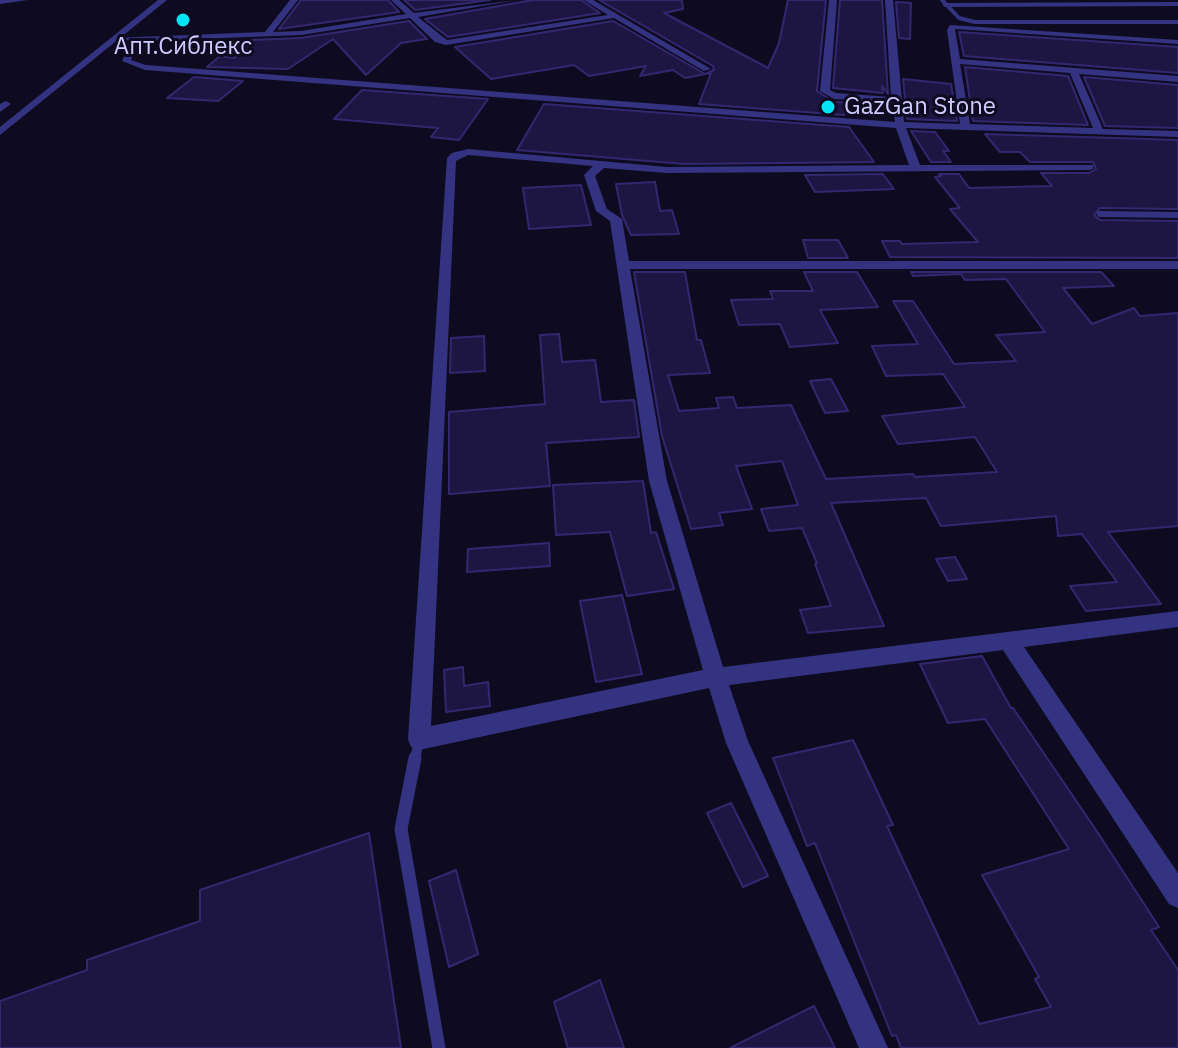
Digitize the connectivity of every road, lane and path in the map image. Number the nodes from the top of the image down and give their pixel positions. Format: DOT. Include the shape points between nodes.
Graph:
graph roads {
  1 [pos="24,0"];
  2 [pos="163,0"];
  3 [pos="294,0"];
  4 [pos="395,0"];
  5 [pos="513,0"];
  6 [pos="588,0"];
  7 [pos="833,0"];
  8 [pos="889,0"];
  9 [pos="0,2"];
  10 [pos="944,3"];
  11 [pos="1178,4"];
  12 [pos="411,15"];
  13 [pos="614,16"];
  14 [pos="1178,22"];
  15 [pos="267,34"];
  16 [pos="116,38"];
  17 [pos="136,39"];
  18 [pos="1178,42"];
  19 [pos="955,61"];
  20 [pos="707,69"];
  21 [pos="1073,70"];
  22 [pos="1178,79"];
  23 [pos="896,100"];
  24 [pos="900,125"];
  25 [pos="966,129"];
  26 [pos="0,132"];
  27 [pos="1100,132"];
  28 [pos="1178,134"];
  29 [pos="601,165"];
  30 [pos="1089,167"];
  31 [pos="916,169"];
  32 [pos="1100,214"];
  33 [pos="1178,215"];
  34 [pos="623,265"];
  35 [pos="1178,265"];
  36 [pos="1178,619"];
  37 [pos="1008,641"];
  38 [pos="716,677"];
  39 [pos="419,739"];
  40 [pos="1178,895"];
  41 [pos="439,1048"];
  42 [pos="874,1048"];
  1 -- 9 [label="street"];
  2 -- 16 [label="street"];
  3 -- 15 [label="street"];
  4 -- 12 [label="street"];
  5 -- 12 [label="street"];
  6 -- 13 [label="street"];
  7 -- 23 [label="street" via="825,91"];
  8 -- 23 [label="street"];
  10 -- 11 [label="lane"];
  10 -- 14 [label="lane" via="962,20 975,22"];
  12 -- 13 [label="street" via="446,43"];
  12 -- 15 [label="street"];
  13 -- 20 [label="street"];
  15 -- 17 [label="street"];
  16 -- 17 [label="street"];
  16 -- 26 [label="street"];
  17 -- 24 [label="street" via="126,61 145,67"];
  18 -- 19 [label="street" via="960,26 951,30"];
  19 -- 21 [label="street"];
  19 -- 25 [label="street"];
  21 -- 22 [label="street"];
  21 -- 27 [label="street"];
  23 -- 24 [label="street"];
  24 -- 25 [label="street"];
  24 -- 31 [label="street"];
  25 -- 27 [label="street"];
  27 -- 28 [label="street"];
  29 -- 31 [label="street" via="667,170"];
  29 -- 34 [label="street" via="589,175 602,211 616,219"];
  29 -- 39 [label="street" via="468,152 451,160"];
  30 -- 31 [label="street"];
  32 -- 33 [label="lane"];
  34 -- 35 [label="street"];
  34 -- 38 [label="street" via="658,481"];
  36 -- 37 [label="street"];
  37 -- 38 [label="street"];
  37 -- 40 [label="street"];
  38 -- 39 [label="street"];
  38 -- 42 [label="street" via="737,743"];
  39 -- 41 [label="lane" via="401,829"];
}
